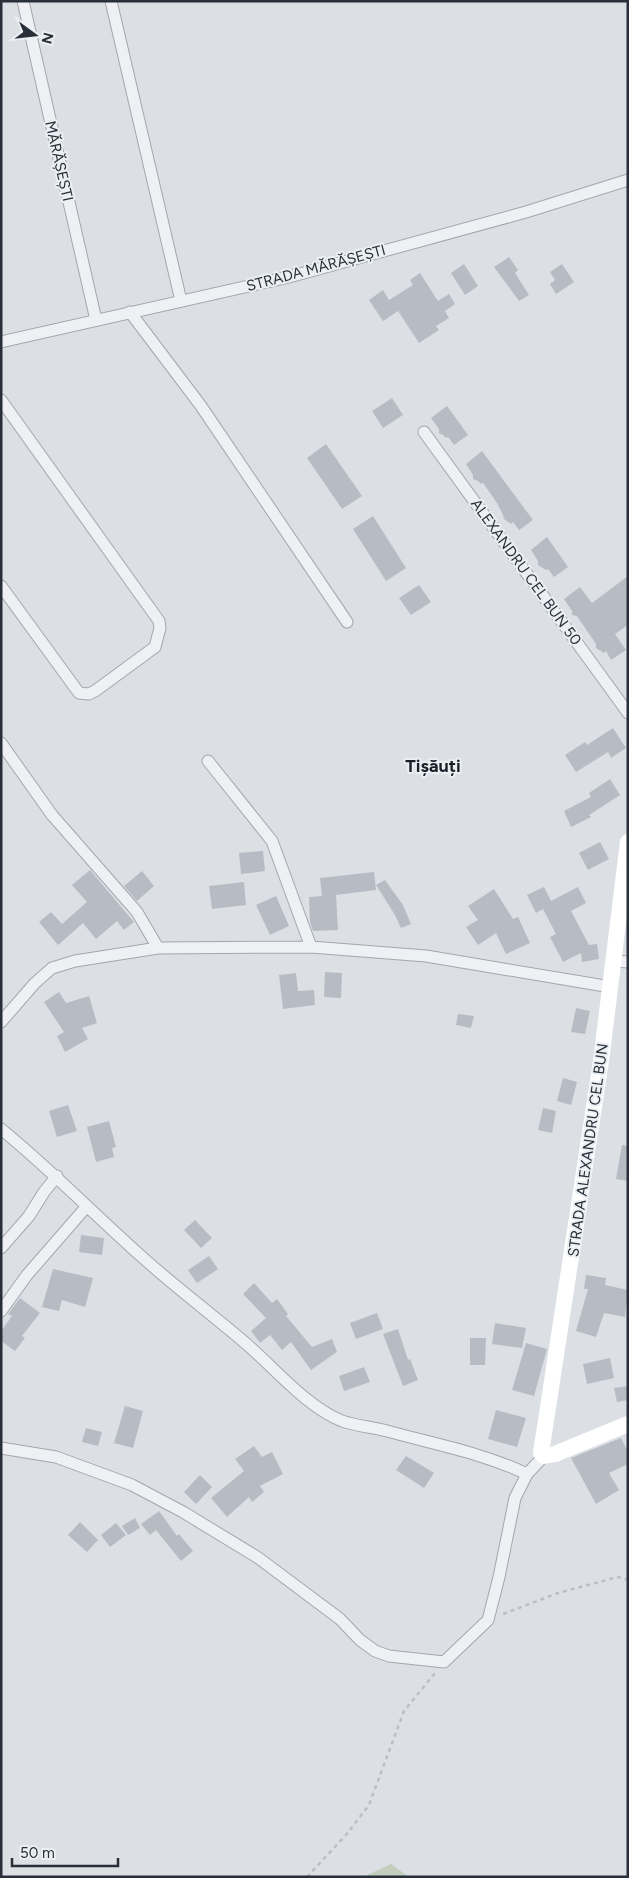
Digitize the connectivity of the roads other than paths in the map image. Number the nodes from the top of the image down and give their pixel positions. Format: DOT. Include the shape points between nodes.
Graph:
graph roads {
  1 [pos="23,1"];
  2 [pos="110,1"];
  3 [pos="628,180"];
  4 [pos="181,301"];
  5 [pos="130,312"];
  6 [pos="96,320"];
  7 [pos="1,342"];
  8 [pos="1,400"];
  9 [pos="424,432"];
  10 [pos="1,586"];
  11 [pos="347,622"];
  12 [pos="628,713"];
  13 [pos="1,743"];
  14 [pos="208,761"];
  15 [pos="628,842"];
  16 [pos="311,947"];
  17 [pos="158,948"];
  18 [pos="621,962"];
  19 [pos="611,987"];
  20 [pos="1,1022"];
  21 [pos="1,1129"];
  22 [pos="57,1176"];
  23 [pos="87,1206"];
  24 [pos="1,1248"];
  25 [pos="1,1311"];
  26 [pos="628,1424"];
  27 [pos="1,1448"];
  28 [pos="544,1456"];
  29 [pos="528,1474"];
  1 -- 6 [label="street, MĂRĂȘEȘTI"];
  2 -- 4 [label="street"];
  3 -- 4 [label="street, STRADA MĂRĂȘEȘTI" via="526,212 289,277"];
  4 -- 5 [label="street, STRADA MĂRĂȘEȘTI"];
  5 -- 6 [label="street, STRADA MĂRĂȘEȘTI"];
  5 -- 11 [label="street" via="201,406"];
  6 -- 7 [label="street, STRADA MĂRĂȘEȘTI"];
  8 -- 10 [label="street" via="159,621 155,647 95,691 79,693"];
  9 -- 12 [label="street, ALEXANDRU CEL BUN 50"];
  13 -- 17 [label="street" via="52,815 137,912"];
  14 -- 16 [label="street" via="272,840"];
  15 -- 18 [label="street, STRADA ALEXANDRU CEL BUN" via="622,880"];
  16 -- 17 [label="street"];
  16 -- 19 [label="street" via="426,956"];
  17 -- 20 [label="street" via="75,961 52,968"];
  18 -- 19 [label="street, STRADA ALEXANDRU CEL BUN"];
  19 -- 28 [label="street, STRADA ALEXANDRU CEL BUN" via="541,1450"];
  21 -- 22 [label="street"];
  22 -- 23 [label="street"];
  22 -- 24 [label="street"];
  23 -- 25 [label="street"];
  23 -- 29 [label="street" via="313,1404 342,1420 497,1460"];
  26 -- 28 [label="street"];
  27 -- 29 [label="street" via="56,1457 132,1484 257,1557 340,1619 375,1651 389,1656 444,1662 488,1620 515,1498"];
  28 -- 29 [label="street"];
}
